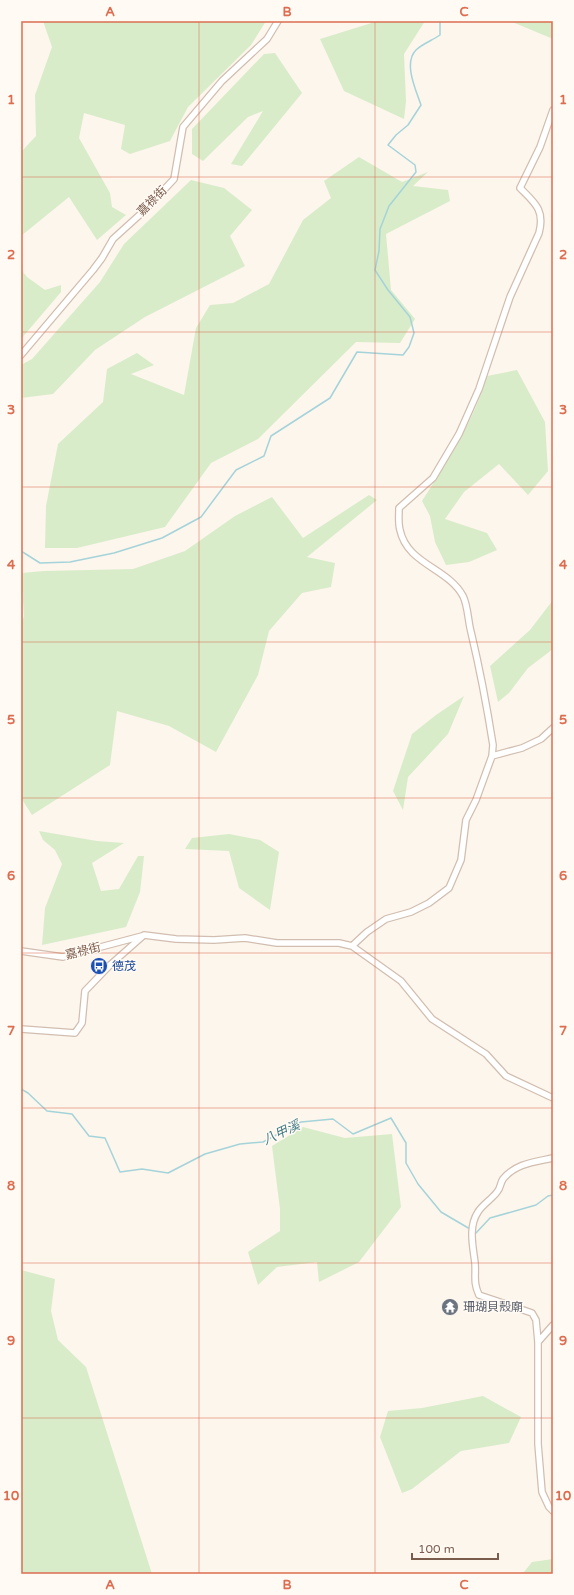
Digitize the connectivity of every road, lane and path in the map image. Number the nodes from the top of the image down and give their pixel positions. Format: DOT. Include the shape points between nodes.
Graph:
graph roads {
  1 [pos="278,21"];
  2 [pos="553,110"];
  3 [pos="21,355"];
  4 [pos="553,728"];
  5 [pos="492,756"];
  6 [pos="144,935"];
  7 [pos="352,946"];
  8 [pos="21,951"];
  9 [pos="21,1029"];
  10 [pos="553,1098"];
  11 [pos="553,1158"];
  12 [pos="553,1324"];
  13 [pos="538,1342"];
  14 [pos="553,1511"];
  1 -- 3 [label="street, 嘉祿街" via="267,39 222,81 183,127 174,179 113,239 93,270"];
  2 -- 5 [label="street" via="540,147 520,188 537,205 541,224 539,233 510,297 479,388 459,434 433,478 399,508 399,529 408,549 452,581 463,597 484,690 493,745"];
  4 -- 5 [label="street" via="541,739 522,748"];
  5 -- 7 [label="street" via="466,820 461,860 449,888 429,903 411,912 386,919"];
  6 -- 7 [label="street" via="176,939 245,938 277,943"];
  6 -- 8 [label="street, 嘉祿街" via="63,957"];
  6 -- 9 [label="street" via="85,991 82,1024 75,1033"];
  7 -- 10 [label="street" via="401,981 432,1019 486,1054 506,1076"];
  11 -- 13 [label="street" via="520,1166 509,1172 499,1190 478,1211 472,1236 474,1286 480,1295 532,1313 536,1320"];
  12 -- 13 [label="street"];
  13 -- 14 [label="street" via="538,1444 542,1492"];
}
